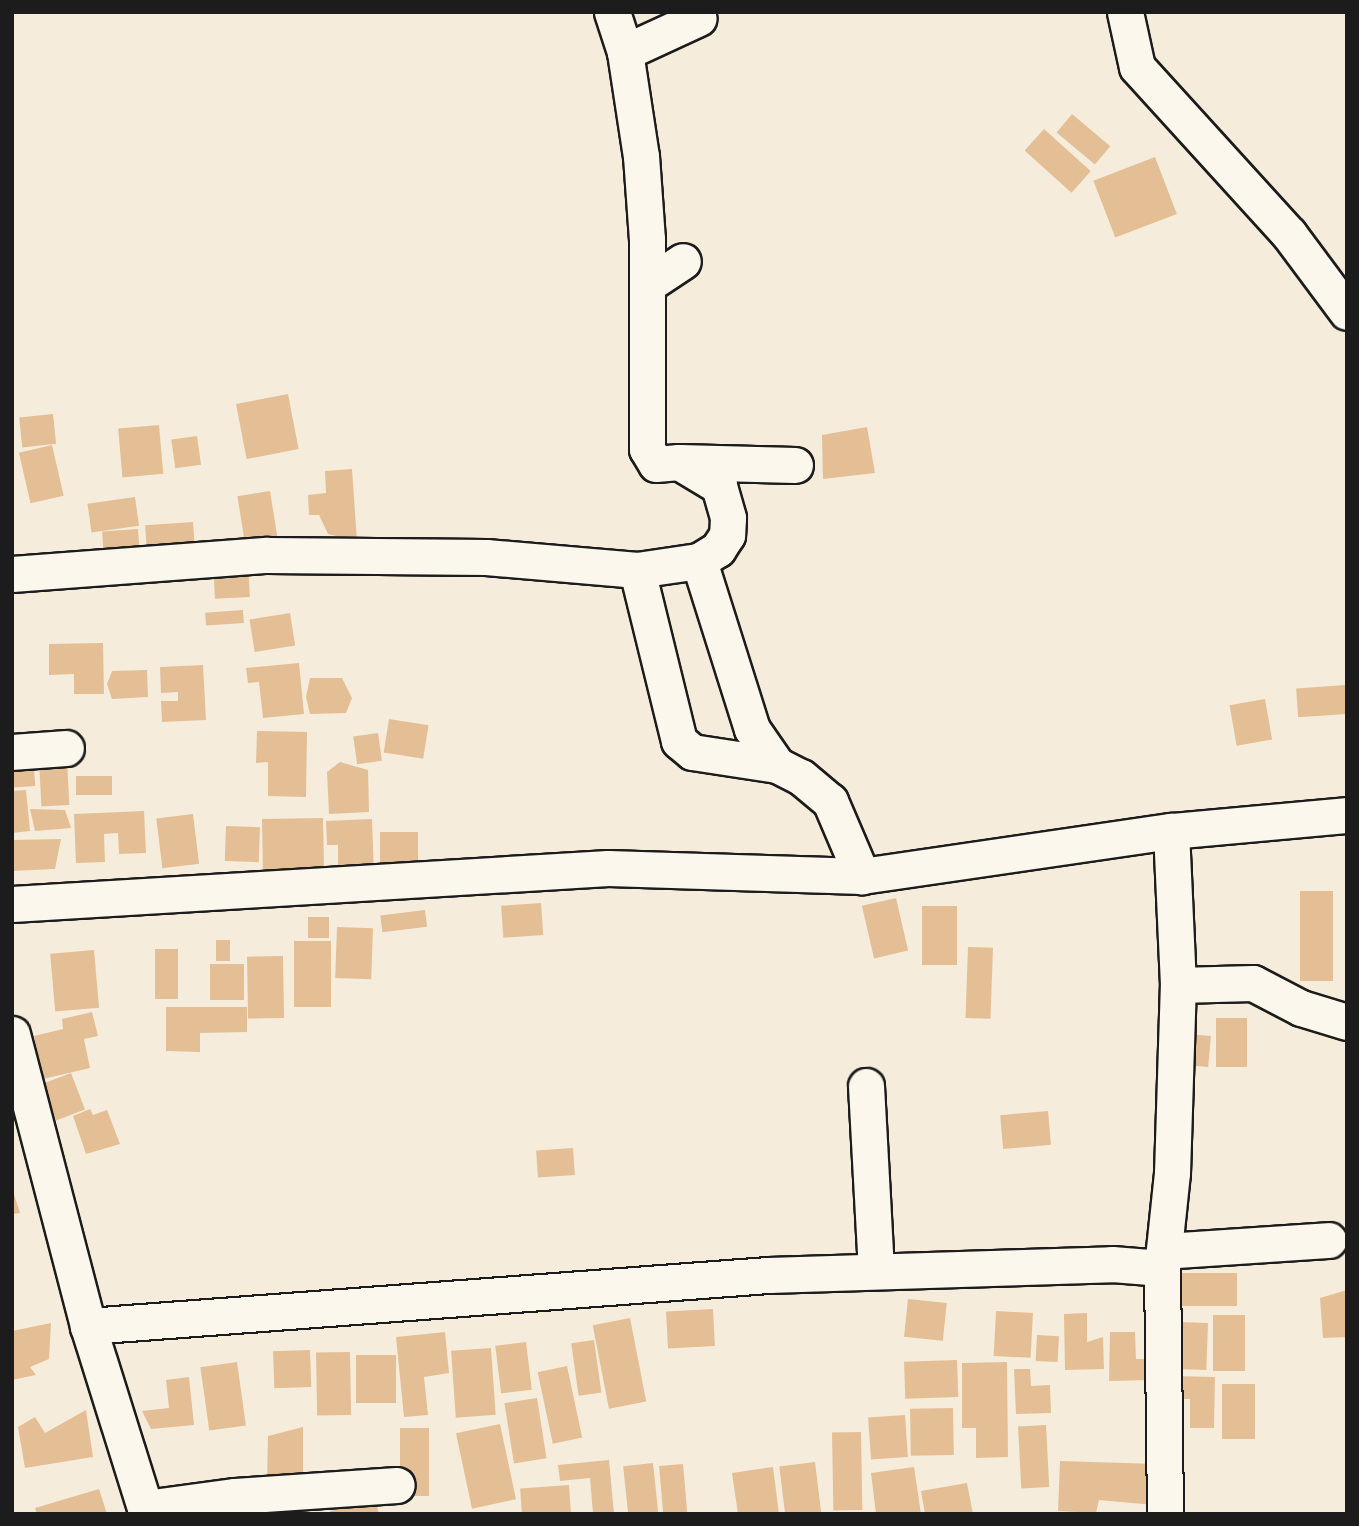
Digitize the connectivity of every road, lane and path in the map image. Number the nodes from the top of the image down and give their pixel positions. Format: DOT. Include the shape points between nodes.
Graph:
graph roads {
  1 [pos="612,12"];
  2 [pos="1125,12"];
  3 [pos="699,18"];
  4 [pos="625,52"];
  5 [pos="683,261"];
  6 [pos="647,285"];
  7 [pos="1347,312"];
  8 [pos="680,462"];
  9 [pos="795,465"];
  10 [pos="699,561"];
  11 [pos="637,570"];
  12 [pos="12,574"];
  13 [pos="66,748"];
  14 [pos="12,752"];
  15 [pos="777,765"];
  16 [pos="1347,815"];
  17 [pos="1171,831"];
  18 [pos="862,876"];
  19 [pos="12,904"];
  20 [pos="1178,985"];
  21 [pos="1347,1022"];
  22 [pos="12,1034"];
  23 [pos="866,1086"];
  24 [pos="1329,1240"];
  25 [pos="1163,1259"];
  26 [pos="876,1272"];
  27 [pos="88,1326"];
  28 [pos="397,1485"];
  29 [pos="146,1511"];
  30 [pos="1165,1514"];
  1 -- 4 [label="street"];
  2 -- 7 [label="street" via="1138,68 1289,234"];
  3 -- 4 [label="street"];
  4 -- 6 [label="street" via="640,156"];
  5 -- 6 [label="street"];
  6 -- 8 [label="street" via="647,449 656,464"];
  8 -- 9 [label="street"];
  8 -- 10 [label="street" via="719,486 728,518 727,534 718,549"];
  10 -- 11 [label="street"];
  10 -- 15 [label="street" via="752,729"];
  11 -- 12 [label="street" via="474,557 267,555"];
  11 -- 15 [label="street" via="678,741 692,752"];
  13 -- 14 [label="street"];
  15 -- 18 [label="street" via="801,777 830,801"];
  16 -- 17 [label="street"];
  17 -- 18 [label="street"];
  17 -- 20 [label="street"];
  18 -- 19 [label="street" via="608,868"];
  20 -- 21 [label="street" via="1253,983 1301,1008"];
  20 -- 25 [label="street" via="1172,1174"];
  22 -- 27 [label="street"];
  23 -- 26 [label="street"];
  24 -- 25 [label="street"];
  25 -- 26 [label="street"];
  25 -- 30 [label="street"];
  26 -- 27 [label="street" via="768,1275"];
  27 -- 29 [label="street"];
  28 -- 29 [label="street" via="235,1496"];
}
